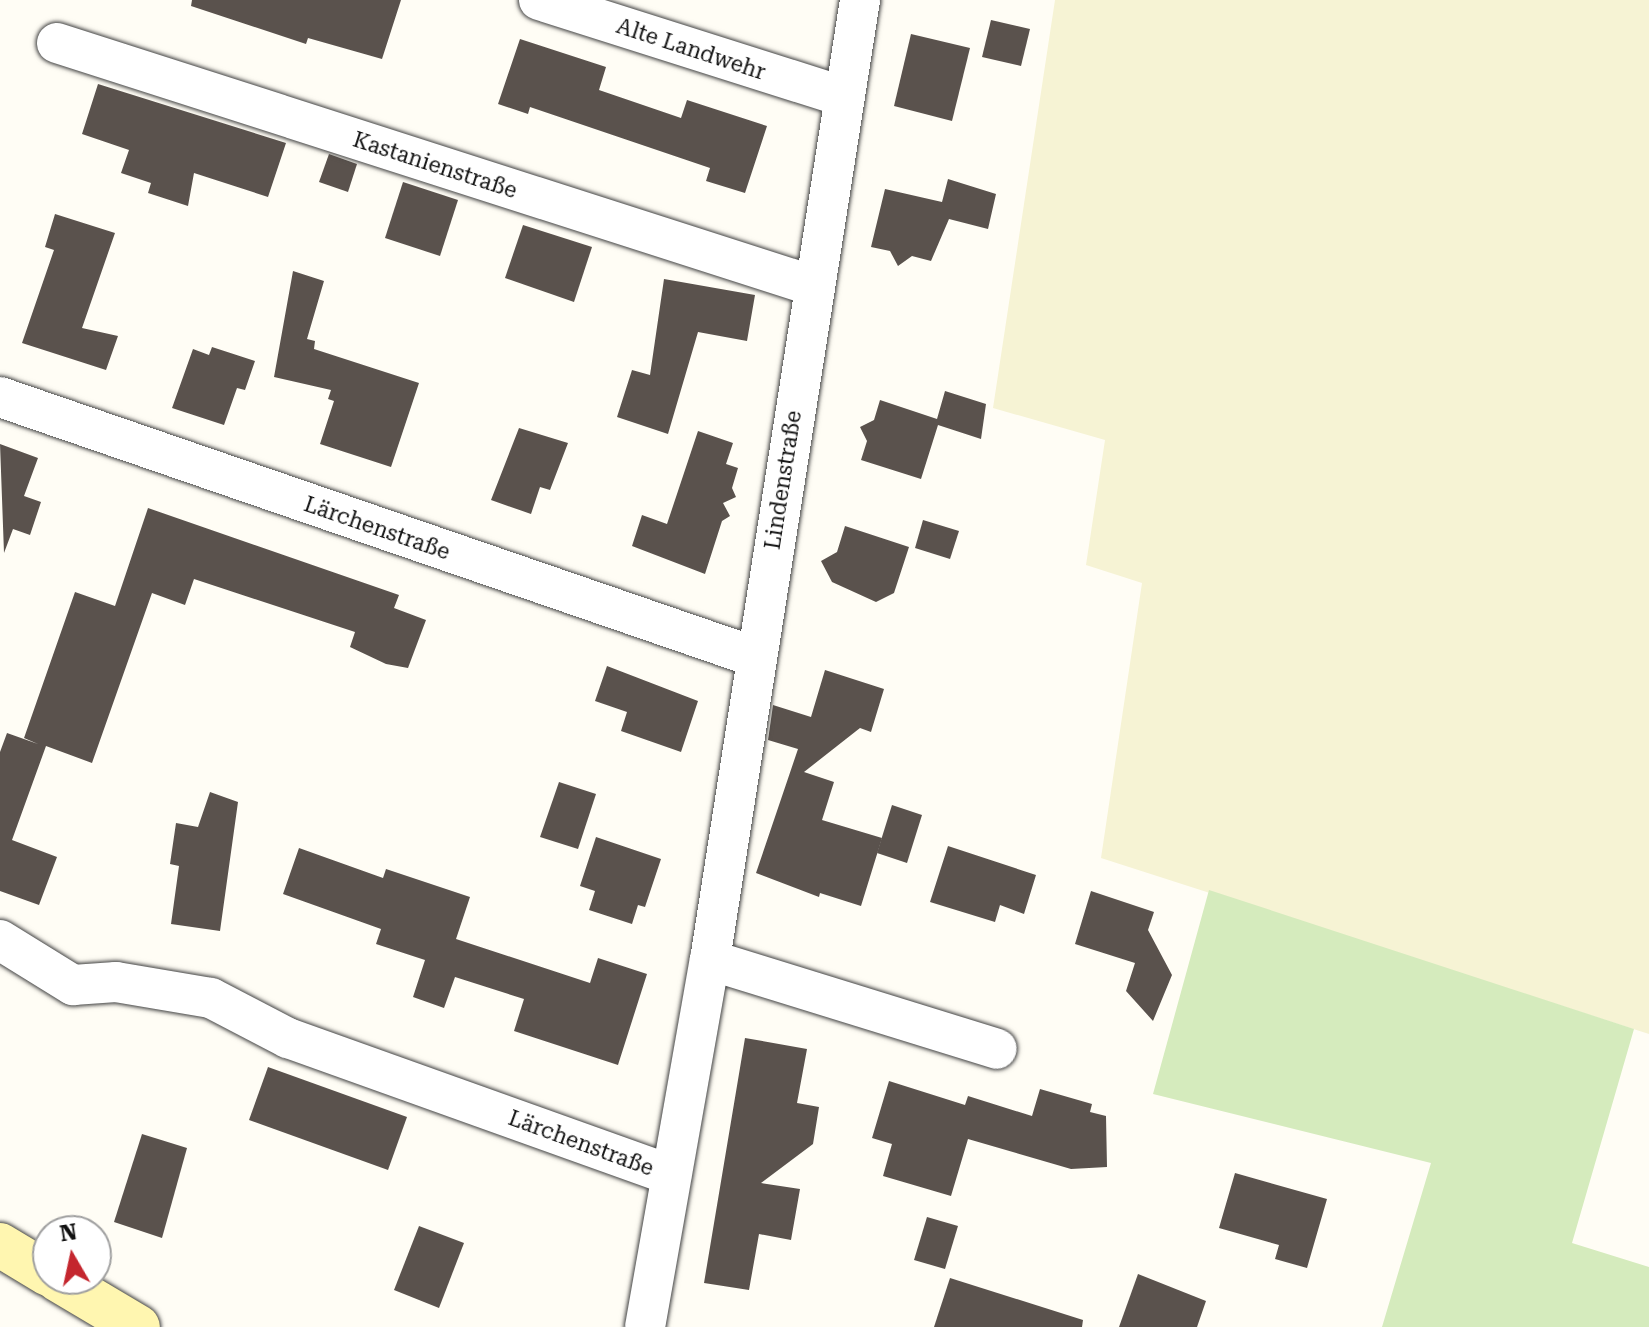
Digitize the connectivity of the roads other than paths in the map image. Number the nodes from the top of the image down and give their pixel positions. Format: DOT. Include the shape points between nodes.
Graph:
graph roads {
  1 [pos="539,0"];
  2 [pos="860,0"];
  3 [pos="57,43"];
  4 [pos="844,97"];
  5 [pos="814,286"];
  6 [pos="0,397"];
  7 [pos="755,657"];
  8 [pos="0,940"];
  9 [pos="710,960"];
  10 [pos="997,1049"];
  11 [pos="671,1175"];
  12 [pos="0,1245"];
  13 [pos="32,1264"];
  14 [pos="84,1295"];
  15 [pos="138,1327"];
  16 [pos="645,1327"];
  1 -- 4 [label="street, Alte Landwehr"];
  2 -- 4 [label="street, Lindenstraße"];
  3 -- 5 [label="street, Kastanienstraße"];
  4 -- 5 [label="street, Lindenstraße"];
  5 -- 7 [label="street, Lindenstraße"];
  6 -- 7 [label="street, Lärchenstraße"];
  7 -- 9 [label="street, Lindenstraße"];
  8 -- 11 [label="street, Lärchenstraße" via="73,985 116,982 211,998 288,1038"];
  9 -- 10 [label="street"];
  9 -- 11 [label="street, Lindenstraße"];
  11 -- 16 [label="street, Lindenstraße"];
  12 -- 13 [label="main road"];
  14 -- 15 [label="main road"];
}
